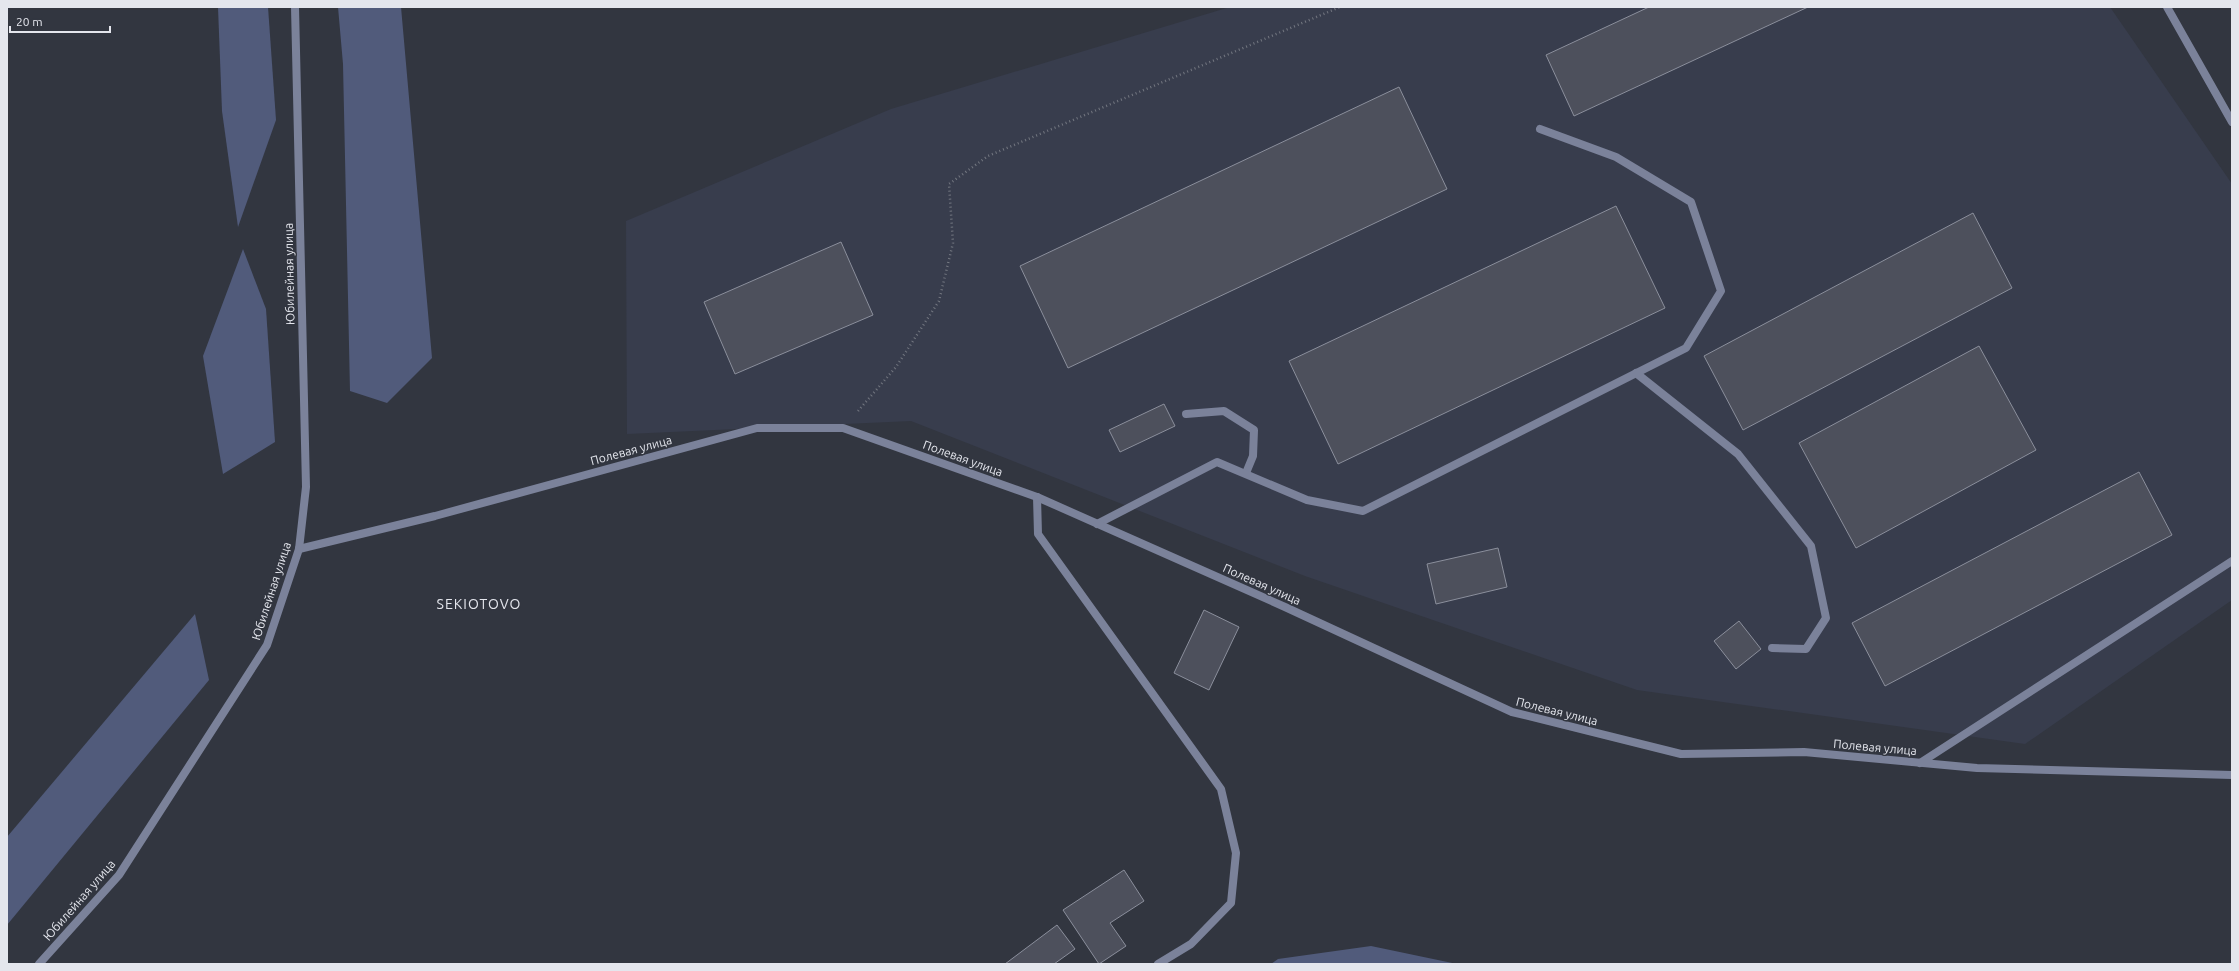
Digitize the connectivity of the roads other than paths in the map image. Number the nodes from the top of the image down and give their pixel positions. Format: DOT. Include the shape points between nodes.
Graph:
graph roads {
  1 [pos="295,7"];
  2 [pos="2167,7"];
  3 [pos="2232,122"];
  4 [pos="1540,129"];
  5 [pos="1636,373"];
  6 [pos="1186,414"];
  7 [pos="1246,473"];
  8 [pos="1037,497"];
  9 [pos="1097,524"];
  10 [pos="299,549"];
  11 [pos="2232,561"];
  12 [pos="1772,648"];
  13 [pos="1920,763"];
  14 [pos="2232,775"];
  15 [pos="39,964"];
  16 [pos="1158,964"];
  1 -- 10 [label="street, Юбилейная улица" via="306,487"];
  2 -- 3 [label="street"];
  4 -- 5 [label="street" via="1616,157 1691,202 1721,291 1686,348"];
  5 -- 7 [label="street" via="1363,511 1307,500"];
  5 -- 12 [label="street" via="1738,454 1811,546 1826,618 1806,649"];
  6 -- 7 [label="street" via="1224,411 1254,430 1253,456"];
  7 -- 9 [label="street" via="1217,462"];
  8 -- 9 [label="street, Полевая улица"];
  8 -- 10 [label="street, Полевая улица" via="843,428 757,428 435,516"];
  8 -- 16 [label="street" via="1038,534 1221,789 1236,853 1231,903 1191,944"];
  9 -- 13 [label="street, Полевая улица" via="1512,712 1681,754 1804,752"];
  10 -- 15 [label="street, Юбилейная улица" via="267,645 119,875"];
  11 -- 13 [label="street"];
  13 -- 14 [label="street, Полевая улица" via="1977,768"];
}
